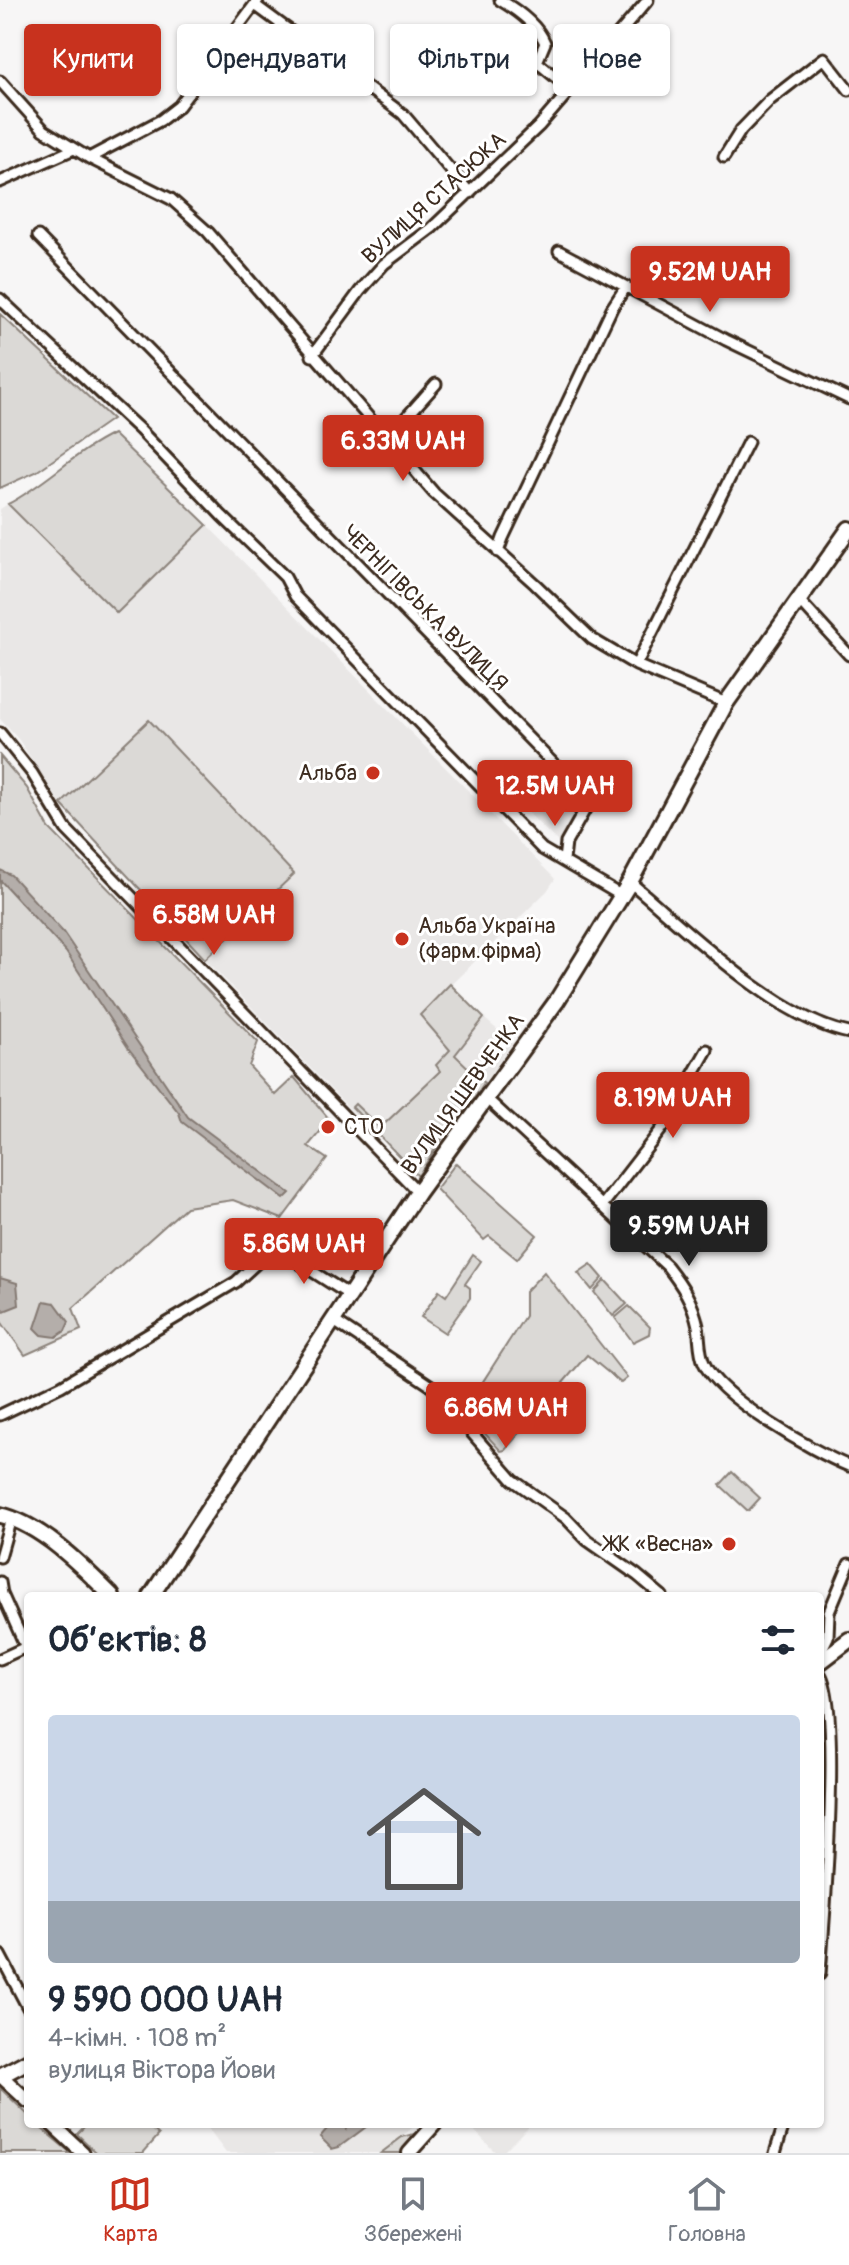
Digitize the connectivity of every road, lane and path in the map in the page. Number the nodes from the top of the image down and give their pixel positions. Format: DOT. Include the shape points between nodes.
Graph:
graph roads {
  1 [pos="500,0"];
  2 [pos="648,0"];
  3 [pos="257,2"];
  4 [pos="627,24"];
  5 [pos="553,75"];
  6 [pos="0,81"];
  7 [pos="849,90"];
  8 [pos="566,96"];
  9 [pos="74,149"];
  10 [pos="726,154"];
  11 [pos="89,158"];
  12 [pos="0,182"];
  13 [pos="470,193"];
  14 [pos="38,236"];
  15 [pos="559,251"];
  16 [pos="625,288"];
  17 [pos="0,299"];
  18 [pos="312,356"];
  19 [pos="436,384"];
  20 [pos="849,399"];
  21 [pos="387,439"];
  22 [pos="748,442"];
  23 [pos="849,529"];
  24 [pos="498,552"];
  25 [pos="798,599"];
  26 [pos="849,655"];
  27 [pos="636,665"];
  28 [pos="726,703"];
  29 [pos="0,733"];
  30 [pos="564,860"];
  31 [pos="626,889"];
  32 [pos="849,1033"];
  33 [pos="707,1050"];
  34 [pos="487,1099"];
  35 [pos="418,1192"];
  36 [pos="602,1206"];
  37 [pos="351,1296"];
  38 [pos="334,1321"];
  39 [pos="0,1415"];
  40 [pos="849,1466"];
  41 [pos="6,1516"];
  42 [pos="0,1557"];
  43 [pos="849,1564"];
  44 [pos="0,1582"];
  45 [pos="108,1592"];
  46 [pos="154,1592"];
  47 [pos="657,1592"];
  48 [pos="849,1640"];
  49 [pos="24,1643"];
  50 [pos="824,1645"];
  51 [pos="24,1651"];
  52 [pos="0,1659"];
  53 [pos="824,1659"];
  54 [pos="824,1685"];
  55 [pos="824,1894"];
  56 [pos="0,1955"];
  57 [pos="24,2000"];
  58 [pos="24,2063"];
  59 [pos="0,2076"];
  60 [pos="24,2097"];
  61 [pos="56,2128"];
  62 [pos="431,2128"];
  63 [pos="783,2128"];
  64 [pos="83,2153"];
  65 [pos="409,2153"];
  66 [pos="775,2153"];
  1 -- 5 [label="street" via="541,34 545,43 537,62"];
  2 -- 4 [label="street, ВУЛИЦЯ СТАСЮКА"];
  3 -- 11 [label="street" via="179,106"];
  3 -- 13 [label="street" via="403,114"];
  6 -- 9 [label="street" via="44,130"];
  7 -- 10 [label="street" via="824,58 778,92"];
  8 -- 13 [label="street, ВУЛИЦЯ СТАСЮКА"];
  9 -- 11 [label="street"];
  9 -- 12 [label="street"];
  11 -- 18 [label="street" via="171,199 208,232"];
  13 -- 18 [label="street, ВУЛИЦЯ СТАСЮКА" via="384,264"];
  14 -- 30 [label="street, ЧЕРНІГІВСЬКА ВУЛИЦЯ" via="586,797"];
  15 -- 16 [label="street"];
  16 -- 20 [label="street"];
  16 -- 24 [label="street"];
  17 -- 30 [label="street" via="130,420 285,577 295,596 542,849"];
  18 -- 21 [label="street"];
  19 -- 21 [label="street"];
  21 -- 24 [label="street" via="434,493"];
  22 -- 27 [label="street"];
  23 -- 25 [label="main road, ВУЛИЦЯ ШЕВЧЕНКА"];
  24 -- 27 [label="street" via="592,639"];
  25 -- 26 [label="street"];
  25 -- 28 [label="main road, ВУЛИЦЯ ШЕВЧЕНКА"];
  27 -- 28 [label="street"];
  28 -- 31 [label="main road, ВУЛИЦЯ ШЕВЧЕНКА"];
  29 -- 35 [label="street" via="66,829"];
  30 -- 31 [label="street"];
  31 -- 32 [label="street" via="799,1016"];
  31 -- 34 [label="main road, ВУЛИЦЯ ШЕВЧЕНКА"];
  33 -- 36 [label="street" via="664,1126"];
  34 -- 35 [label="main road, ВУЛИЦЯ ШЕВЧЕНКА"];
  34 -- 36 [label="street"];
  35 -- 37 [label="main road, ВУЛИЦЯ ШЕВЧЕНКА"];
  36 -- 40 [label="street" via="667,1266 688,1293 709,1374 765,1420"];
  37 -- 38 [label="main road, ВУЛИЦЯ ШЕВЧЕНКА"];
  37 -- 39 [label="street" via="274,1247 236,1282 61,1386"];
  38 -- 46 [label="main road, ВУЛИЦЯ ШЕВЧЕНКА"];
  38 -- 47 [label="street" via="430,1385 513,1480"];
  41 -- 42 [label="street"];
  41 -- 45 [label="main road" via="48,1540"];
  43 -- 50 [label="street" via="829,1612"];
  44 -- 49 [label="street"];
  48 -- 53 [label="main road"];
  51 -- 52 [label="street"];
  54 -- 55 [label="street" via="830,1775"];
  56 -- 57 [label="street"];
  58 -- 59 [label="main road"];
  59 -- 60 [label="street"];
  61 -- 64 [label="street"];
  62 -- 65 [label="street"];
  63 -- 66 [label="street"];
}
